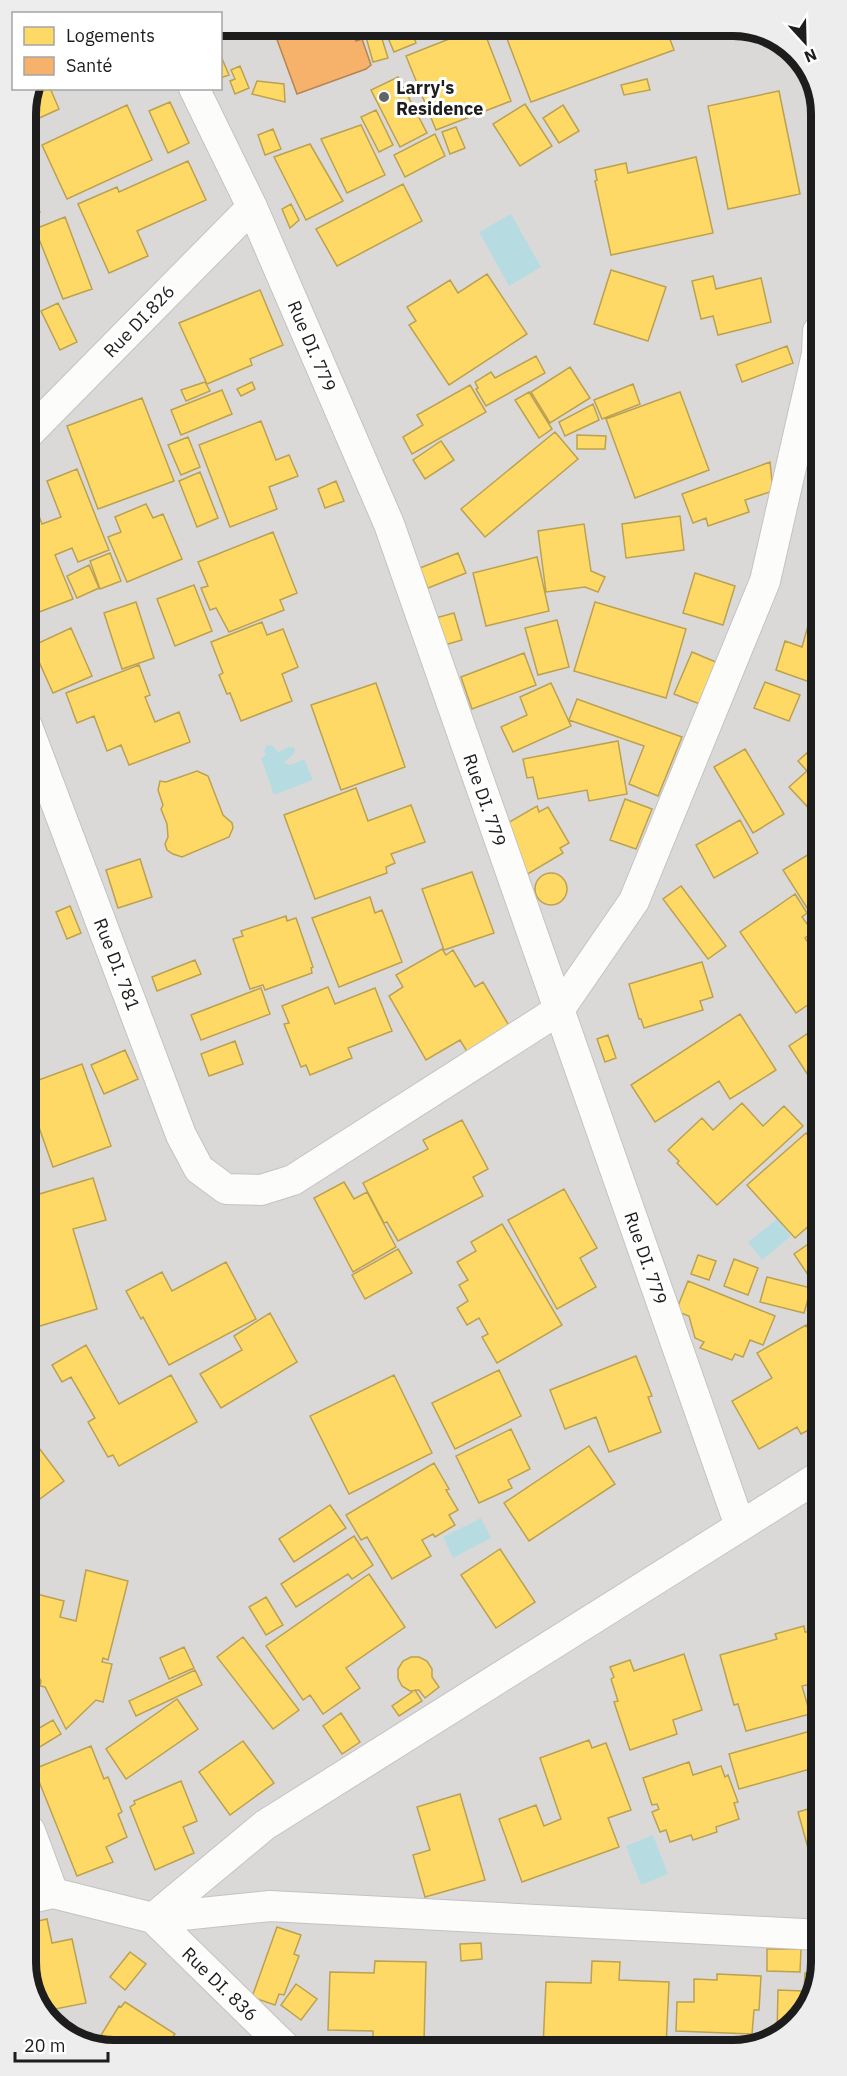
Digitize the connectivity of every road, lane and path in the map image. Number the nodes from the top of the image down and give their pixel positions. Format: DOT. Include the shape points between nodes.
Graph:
graph roads {
  1 [pos="195,90"];
  2 [pos="252,207"];
  3 [pos="811,380"];
  4 [pos="36,426"];
  5 [pos="36,750"];
  6 [pos="559,1010"];
  7 [pos="811,1482"];
  8 [pos="740,1526"];
  9 [pos="36,1864"];
  10 [pos="42,1896"];
  11 [pos="153,1918"];
  12 [pos="811,1934"];
  13 [pos="278,2040"];
  1 -- 2 [label="street, Rue DI. 779"];
  2 -- 4 [label="street, Rue DI.826"];
  2 -- 6 [label="street, Rue DI. 779" via="389,524"];
  3 -- 6 [label="street" via="765,581 634,901"];
  5 -- 6 [label="street, Rue DI. 781" via="181,1135 199,1169 226,1189 261,1190 293,1180"];
  6 -- 8 [label="street, Rue DI. 779"];
  7 -- 8 [label="street"];
  8 -- 11 [label="street" via="265,1826"];
  9 -- 10 [label="street"];
  10 -- 11 [label="street"];
  11 -- 12 [label="street" via="270,1906"];
  11 -- 13 [label="street, Rue DI. 836"];
}
